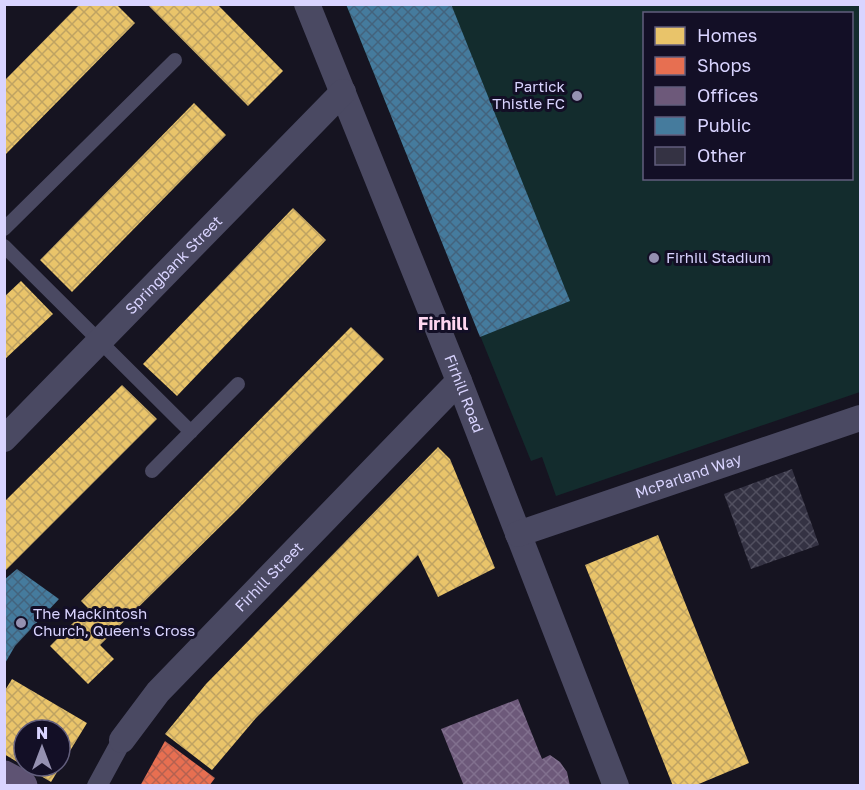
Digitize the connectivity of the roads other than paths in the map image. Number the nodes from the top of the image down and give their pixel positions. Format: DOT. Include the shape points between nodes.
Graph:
graph roads {
  1 [pos="307,4"];
  2 [pos="175,60"];
  3 [pos="343,92"];
  4 [pos="4,229"];
  5 [pos="4,246"];
  6 [pos="99,341"];
  7 [pos="459,381"];
  8 [pos="237,384"];
  9 [pos="861,418"];
  10 [pos="191,432"];
  11 [pos="4,439"];
  12 [pos="152,471"];
  13 [pos="518,534"];
  14 [pos="122,740"];
  15 [pos="4,777"];
  16 [pos="21,786"];
  17 [pos="97,786"];
  18 [pos="616,786"];
  1 -- 3 [label="street, Firhill Road"];
  2 -- 4 [label="lane"];
  3 -- 6 [label="street, Springbank Street"];
  3 -- 7 [label="street, Firhill Road"];
  5 -- 6 [label="lane"];
  6 -- 10 [label="lane"];
  6 -- 11 [label="street, Springbank Street"];
  7 -- 13 [label="street, Firhill Road"];
  7 -- 14 [label="street, Firhill Street" via="158,692"];
  8 -- 10 [label="lane"];
  9 -- 13 [label="street, McParland Way"];
  10 -- 12 [label="lane"];
  13 -- 18 [label="street, Firhill Road"];
  14 -- 17 [label="street, Firhill Street"];
  15 -- 16 [label="main road"];
}
